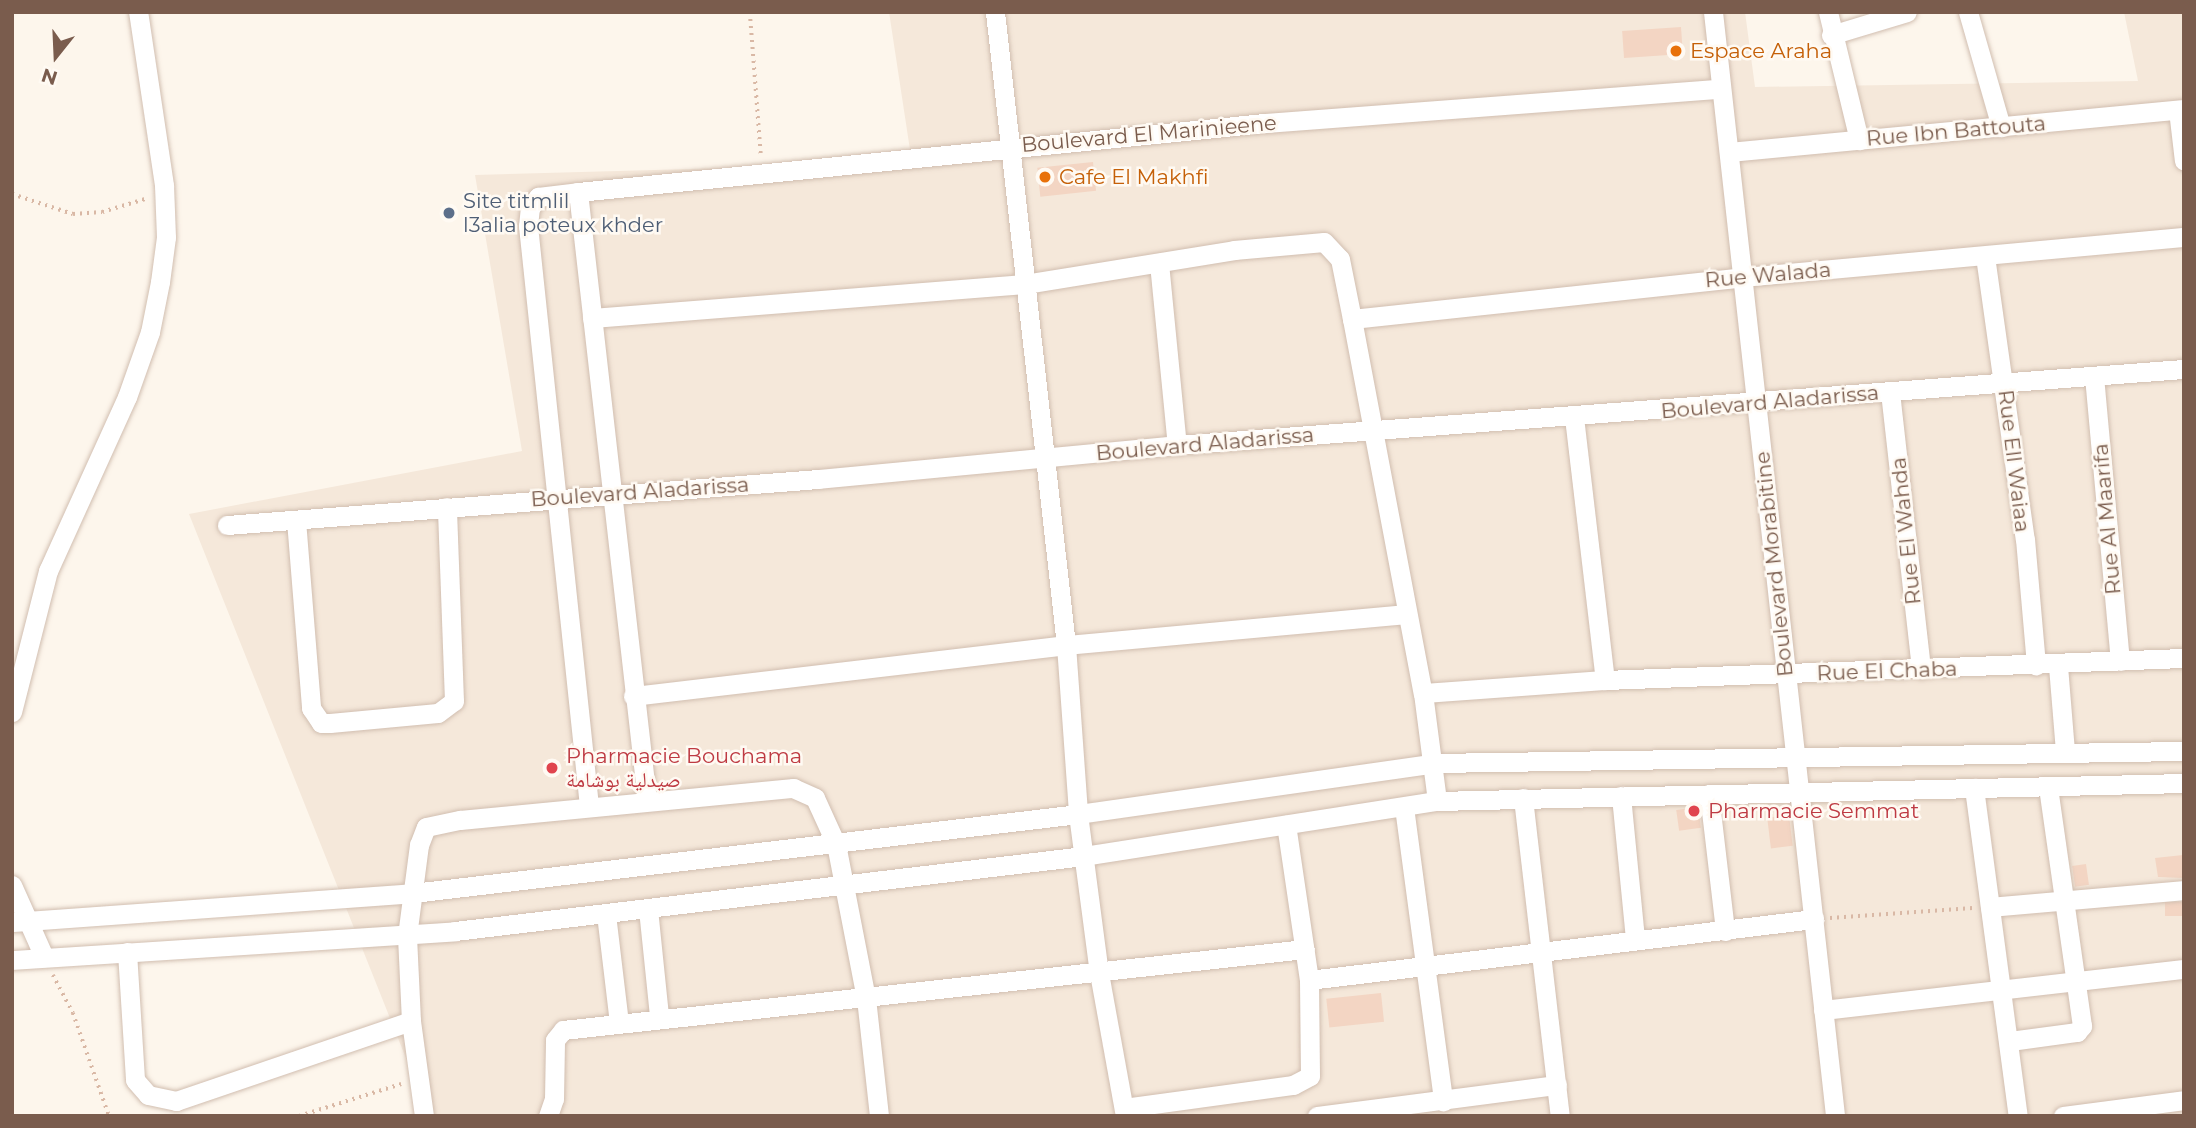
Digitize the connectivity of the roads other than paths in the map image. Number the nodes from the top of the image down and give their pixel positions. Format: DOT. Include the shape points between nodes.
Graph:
graph roads {
  1 [pos="138,12"];
  2 [pos="995,12"];
  3 [pos="1713,12"];
  4 [pos="1828,12"];
  5 [pos="1907,12"];
  6 [pos="1968,12"];
  7 [pos="1831,35"];
  8 [pos="1720,89"];
  9 [pos="2181,110"];
  10 [pos="2001,127"];
  11 [pos="1859,140"];
  12 [pos="1007,147"];
  13 [pos="1729,152"];
  14 [pos="2184,161"];
  15 [pos="578,192"];
  16 [pos="2184,237"];
  17 [pos="1985,256"];
  18 [pos="1159,263"];
  19 [pos="1742,277"];
  20 [pos="1026,284"];
  21 [pos="592,318"];
  22 [pos="1352,319"];
  23 [pos="2184,369"];
  24 [pos="2094,376"];
  25 [pos="2004,382"];
  26 [pos="1890,392"];
  27 [pos="1756,403"];
  28 [pos="1574,417"];
  29 [pos="1370,430"];
  30 [pos="1177,445"];
  31 [pos="1042,458"];
  32 [pos="616,493"];
  33 [pos="557,498"];
  34 [pos="447,507"];
  35 [pos="296,520"];
  36 [pos="226,524"];
  37 [pos="1406,614"];
  38 [pos="1066,645"];
  39 [pos="2184,658"];
  40 [pos="2120,661"];
  41 [pos="2036,666"];
  42 [pos="2058,666"];
  43 [pos="1921,669"];
  44 [pos="1787,675"];
  45 [pos="1605,680"];
  46 [pos="1423,693"];
  47 [pos="634,696"];
  48 [pos="12,712"];
  49 [pos="2184,751"];
  50 [pos="2065,752"];
  51 [pos="1795,757"];
  52 [pos="1434,763"];
  53 [pos="2184,783"];
  54 [pos="2048,787"];
  55 [pos="1974,788"];
  56 [pos="1799,792"];
  57 [pos="1709,794"];
  58 [pos="1621,796"];
  59 [pos="1523,798"];
  60 [pos="647,800"];
  61 [pos="1437,800"];
  62 [pos="589,806"];
  63 [pos="1404,807"];
  64 [pos="1078,814"];
  65 [pos="1286,825"];
  66 [pos="836,845"];
  67 [pos="1084,856"];
  68 [pos="845,883"];
  69 [pos="12,886"];
  70 [pos="2184,890"];
  71 [pos="413,893"];
  72 [pos="2064,902"];
  73 [pos="1990,907"];
  74 [pos="648,908"];
  75 [pos="606,914"];
  76 [pos="1814,919"];
  77 [pos="20,921"];
  78 [pos="1725,931"];
  79 [pos="407,936"];
  80 [pos="1634,939"];
  81 [pos="1305,949"];
  82 [pos="1541,952"];
  83 [pos="127,953"];
  84 [pos="44,957"];
  85 [pos="12,960"];
  86 [pos="1425,968"];
  87 [pos="2184,969"];
  88 [pos="1099,974"];
  89 [pos="1309,980"];
  90 [pos="2073,981"];
  91 [pos="1999,987"];
  92 [pos="866,998"];
  93 [pos="1823,1010"];
  94 [pos="659,1016"];
  95 [pos="411,1021"];
  96 [pos="619,1023"];
  97 [pos="2010,1041"];
  98 [pos="1557,1086"];
  99 [pos="2184,1100"];
  100 [pos="1443,1101"];
  101 [pos="1124,1112"];
  102 [pos="424,1116"];
  103 [pos="548,1116"];
  104 [pos="879,1116"];
  105 [pos="1317,1116"];
  106 [pos="1560,1116"];
  107 [pos="1835,1116"];
  108 [pos="2018,1116"];
  109 [pos="2063,1116"];
  1 -- 48 [label="street" via="164,193 164,256 150,332 127,397 56,551"];
  2 -- 12 [label="street"];
  3 -- 8 [label="street, Boulevard Morabitine"];
  4 -- 7 [label="street"];
  5 -- 7 [label="street"];
  6 -- 10 [label="street"];
  7 -- 11 [label="street"];
  8 -- 12 [label="street, Boulevard El Marinieene"];
  8 -- 13 [label="street, Boulevard Morabitine"];
  9 -- 10 [label="street, Rue Ibn Battouta"];
  9 -- 14 [label="street"];
  10 -- 11 [label="street, Rue Ibn Battouta"];
  11 -- 13 [label="street, Rue Ibn Battouta"];
  12 -- 15 [label="street, Boulevard El Marinieene"];
  12 -- 20 [label="street"];
  13 -- 19 [label="street, Boulevard Morabitine"];
  15 -- 21 [label="street"];
  15 -- 33 [label="street, Boulevard El Marinieene" via="538,197 528,214"];
  16 -- 17 [label="street, Rue Walada"];
  17 -- 19 [label="street, Rue Walada"];
  17 -- 25 [label="street, Rue Ell Waiaa"];
  18 -- 20 [label="street"];
  18 -- 22 [label="street" via="1324,242 1340,259"];
  18 -- 30 [label="street"];
  19 -- 22 [label="street, Rue Walada"];
  19 -- 27 [label="street, Boulevard Morabitine"];
  20 -- 21 [label="street"];
  20 -- 31 [label="street"];
  21 -- 32 [label="street"];
  22 -- 29 [label="street"];
  23 -- 24 [label="street, Boulevard Aladarissa"];
  24 -- 25 [label="street, Boulevard Aladarissa"];
  24 -- 40 [label="street, Rue Al Maarifa"];
  25 -- 26 [label="street, Boulevard Aladarissa"];
  25 -- 41 [label="street, Rue Ell Waiaa"];
  26 -- 27 [label="street, Boulevard Aladarissa"];
  26 -- 43 [label="street, Rue El Wahda"];
  27 -- 28 [label="street, Boulevard Aladarissa"];
  27 -- 44 [label="street, Boulevard Morabitine"];
  28 -- 29 [label="street, Boulevard Aladarissa"];
  28 -- 45 [label="street"];
  29 -- 30 [label="street, Boulevard Aladarissa"];
  29 -- 37 [label="street"];
  30 -- 31 [label="street, Boulevard Aladarissa"];
  31 -- 32 [label="street, Boulevard Aladarissa"];
  31 -- 38 [label="street"];
  32 -- 33 [label="street, Boulevard Aladarissa"];
  32 -- 47 [label="street"];
  33 -- 34 [label="street, Boulevard Aladarissa"];
  33 -- 62 [label="street"];
  34 -- 35 [label="street, Boulevard Aladarissa"];
  34 -- 35 [label="street" via="457,692 438,713 398,717 321,723 313,714"];
  35 -- 36 [label="street, Boulevard Aladarissa"];
  37 -- 38 [label="street"];
  37 -- 46 [label="street"];
  38 -- 47 [label="street"];
  38 -- 64 [label="street"];
  39 -- 40 [label="street, Rue El Chaba"];
  40 -- 42 [label="street, Rue El Chaba"];
  41 -- 42 [label="street, Rue El Chaba"];
  41 -- 43 [label="street, Rue El Chaba"];
  42 -- 50 [label="street"];
  43 -- 44 [label="street, Rue El Chaba"];
  44 -- 45 [label="street, Rue El Chaba"];
  44 -- 51 [label="street, Boulevard Morabitine"];
  45 -- 46 [label="street, Rue El Chaba"];
  46 -- 52 [label="street"];
  47 -- 60 [label="street"];
  49 -- 50 [label="street"];
  50 -- 51 [label="street"];
  51 -- 52 [label="street"];
  51 -- 56 [label="street, Boulevard Morabitine"];
  52 -- 61 [label="street"];
  52 -- 64 [label="street"];
  53 -- 54 [label="street"];
  54 -- 55 [label="street"];
  54 -- 72 [label="street"];
  55 -- 56 [label="street"];
  55 -- 73 [label="street"];
  56 -- 57 [label="street"];
  56 -- 76 [label="street, Boulevard Morabitine"];
  57 -- 58 [label="street"];
  57 -- 78 [label="street"];
  58 -- 59 [label="street"];
  58 -- 80 [label="street"];
  59 -- 61 [label="street"];
  59 -- 82 [label="street"];
  60 -- 62 [label="street"];
  60 -- 66 [label="street" via="802,790 822,809"];
  61 -- 63 [label="street"];
  62 -- 71 [label="street" via="430,825 419,845"];
  63 -- 65 [label="street"];
  63 -- 86 [label="street"];
  64 -- 66 [label="street"];
  64 -- 67 [label="street"];
  65 -- 67 [label="street"];
  65 -- 81 [label="street"];
  66 -- 68 [label="street"];
  66 -- 71 [label="street"];
  67 -- 68 [label="street"];
  67 -- 88 [label="street"];
  68 -- 74 [label="street"];
  68 -- 92 [label="street"];
  69 -- 77 [label="street"];
  70 -- 72 [label="street"];
  71 -- 77 [label="street"];
  71 -- 79 [label="street"];
  72 -- 73 [label="street"];
  72 -- 90 [label="street"];
  73 -- 91 [label="street"];
  74 -- 75 [label="street"];
  74 -- 94 [label="street"];
  75 -- 79 [label="street"];
  75 -- 96 [label="street"];
  76 -- 78 [label="street"];
  76 -- 93 [label="street, Boulevard Morabitine"];
  77 -- 84 [label="street"];
  78 -- 80 [label="street"];
  79 -- 83 [label="street"];
  79 -- 95 [label="street"];
  80 -- 82 [label="street"];
  81 -- 88 [label="street"];
  81 -- 89 [label="street"];
  82 -- 86 [label="street"];
  82 -- 98 [label="street"];
  83 -- 84 [label="street"];
  83 -- 95 [label="street" via="135,1080 148,1095 176,1101"];
  84 -- 85 [label="street"];
  86 -- 89 [label="street"];
  86 -- 100 [label="street"];
  87 -- 90 [label="street"];
  88 -- 92 [label="street"];
  88 -- 101 [label="street"];
  89 -- 101 [label="street" via="1313,1069 1302,1082"];
  90 -- 91 [label="street"];
  90 -- 97 [label="street" via="2080,1030"];
  91 -- 93 [label="street"];
  91 -- 97 [label="street"];
  92 -- 94 [label="street"];
  92 -- 104 [label="street"];
  93 -- 107 [label="street, Boulevard Morabitine"];
  94 -- 96 [label="street"];
  95 -- 102 [label="street"];
  96 -- 103 [label="street" via="559,1034 554,1099"];
  97 -- 108 [label="street"];
  98 -- 100 [label="street"];
  98 -- 106 [label="street"];
  99 -- 109 [label="street"];
  100 -- 105 [label="street"];
}
